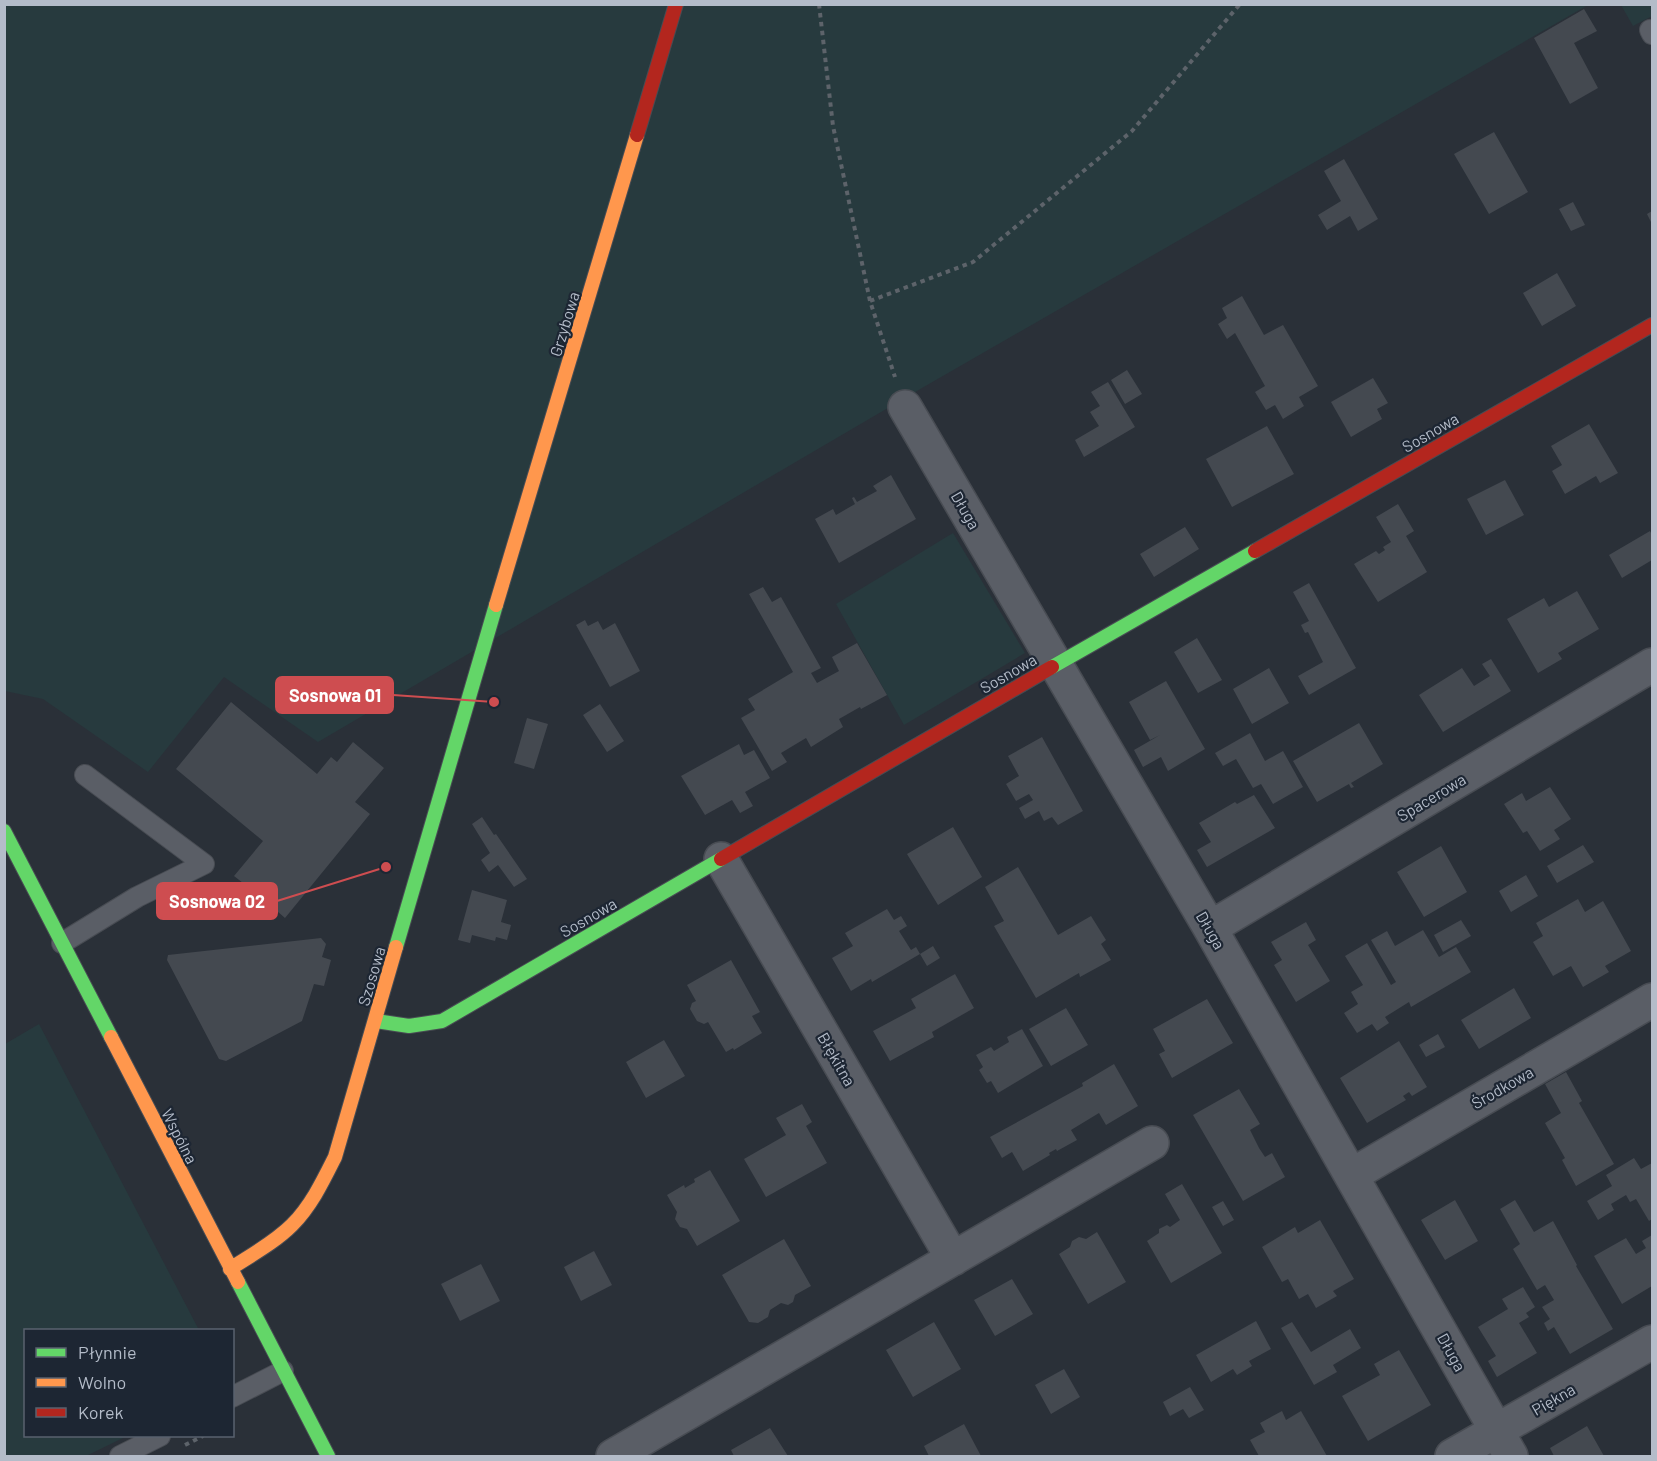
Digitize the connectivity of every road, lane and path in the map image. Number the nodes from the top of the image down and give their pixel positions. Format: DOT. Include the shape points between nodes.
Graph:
graph roads {
  1 [pos="676,4"];
  2 [pos="819,4"];
  3 [pos="1240,4"];
  4 [pos="870,301"];
  5 [pos="1653,325"];
  6 [pos="905,407"];
  7 [pos="483,653"];
  8 [pos="1056,664"];
  9 [pos="1653,665"];
  10 [pos="85,775"];
  11 [pos="4,831"];
  12 [pos="721,859"];
  13 [pos="1210,928"];
  14 [pos="62,943"];
  15 [pos="1653,1000"];
  16 [pos="376,1020"];
  17 [pos="1152,1143"];
  18 [pos="1352,1175"];
  19 [pos="953,1259"];
  20 [pos="230,1269"];
  21 [pos="1653,1341"];
  22 [pos="283,1371"];
  23 [pos="234,1396"];
  24 [pos="158,1437"];
  25 [pos="1504,1444"];
  26 [pos="120,1456"];
  27 [pos="327,1456"];
  28 [pos="613,1456"];
  29 [pos="1452,1456"];
  1 -- 7 [label="street, Grzybowa"];
  2 -- 4 [label="path" via="833,126"];
  3 -- 4 [label="path" via="1132,131 973,262"];
  4 -- 6 [label="path"];
  5 -- 8 [label="street, Sosnowa"];
  6 -- 8 [label="street, Długa"];
  7 -- 16 [label="street, Szosowa"];
  8 -- 12 [label="street, Sosnowa"];
  8 -- 13 [label="street, Długa"];
  9 -- 13 [label="street, Spacerowa"];
  10 -- 14 [label="lane" via="204,864 137,897"];
  11 -- 14 [label="street, Wspólna"];
  12 -- 16 [label="street, Sosnowa" via="442,1021 416,1028"];
  12 -- 19 [label="street, Błękitna"];
  13 -- 18 [label="street, Długa"];
  14 -- 20 [label="street, Wspólna"];
  15 -- 18 [label="street, Środkowa"];
  16 -- 20 [label="street, Szosowa" via="335,1157 317,1193 283,1233"];
  17 -- 19 [label="street"];
  18 -- 25 [label="street, Długa"];
  19 -- 28 [label="street"];
  20 -- 22 [label="street, Wspólna"];
  21 -- 25 [label="street, Piękna"];
  22 -- 23 [label="lane"];
  22 -- 27 [label="street, Wspólna"];
  24 -- 26 [label="lane"];
  25 -- 29 [label="street, Piękna"];
}
